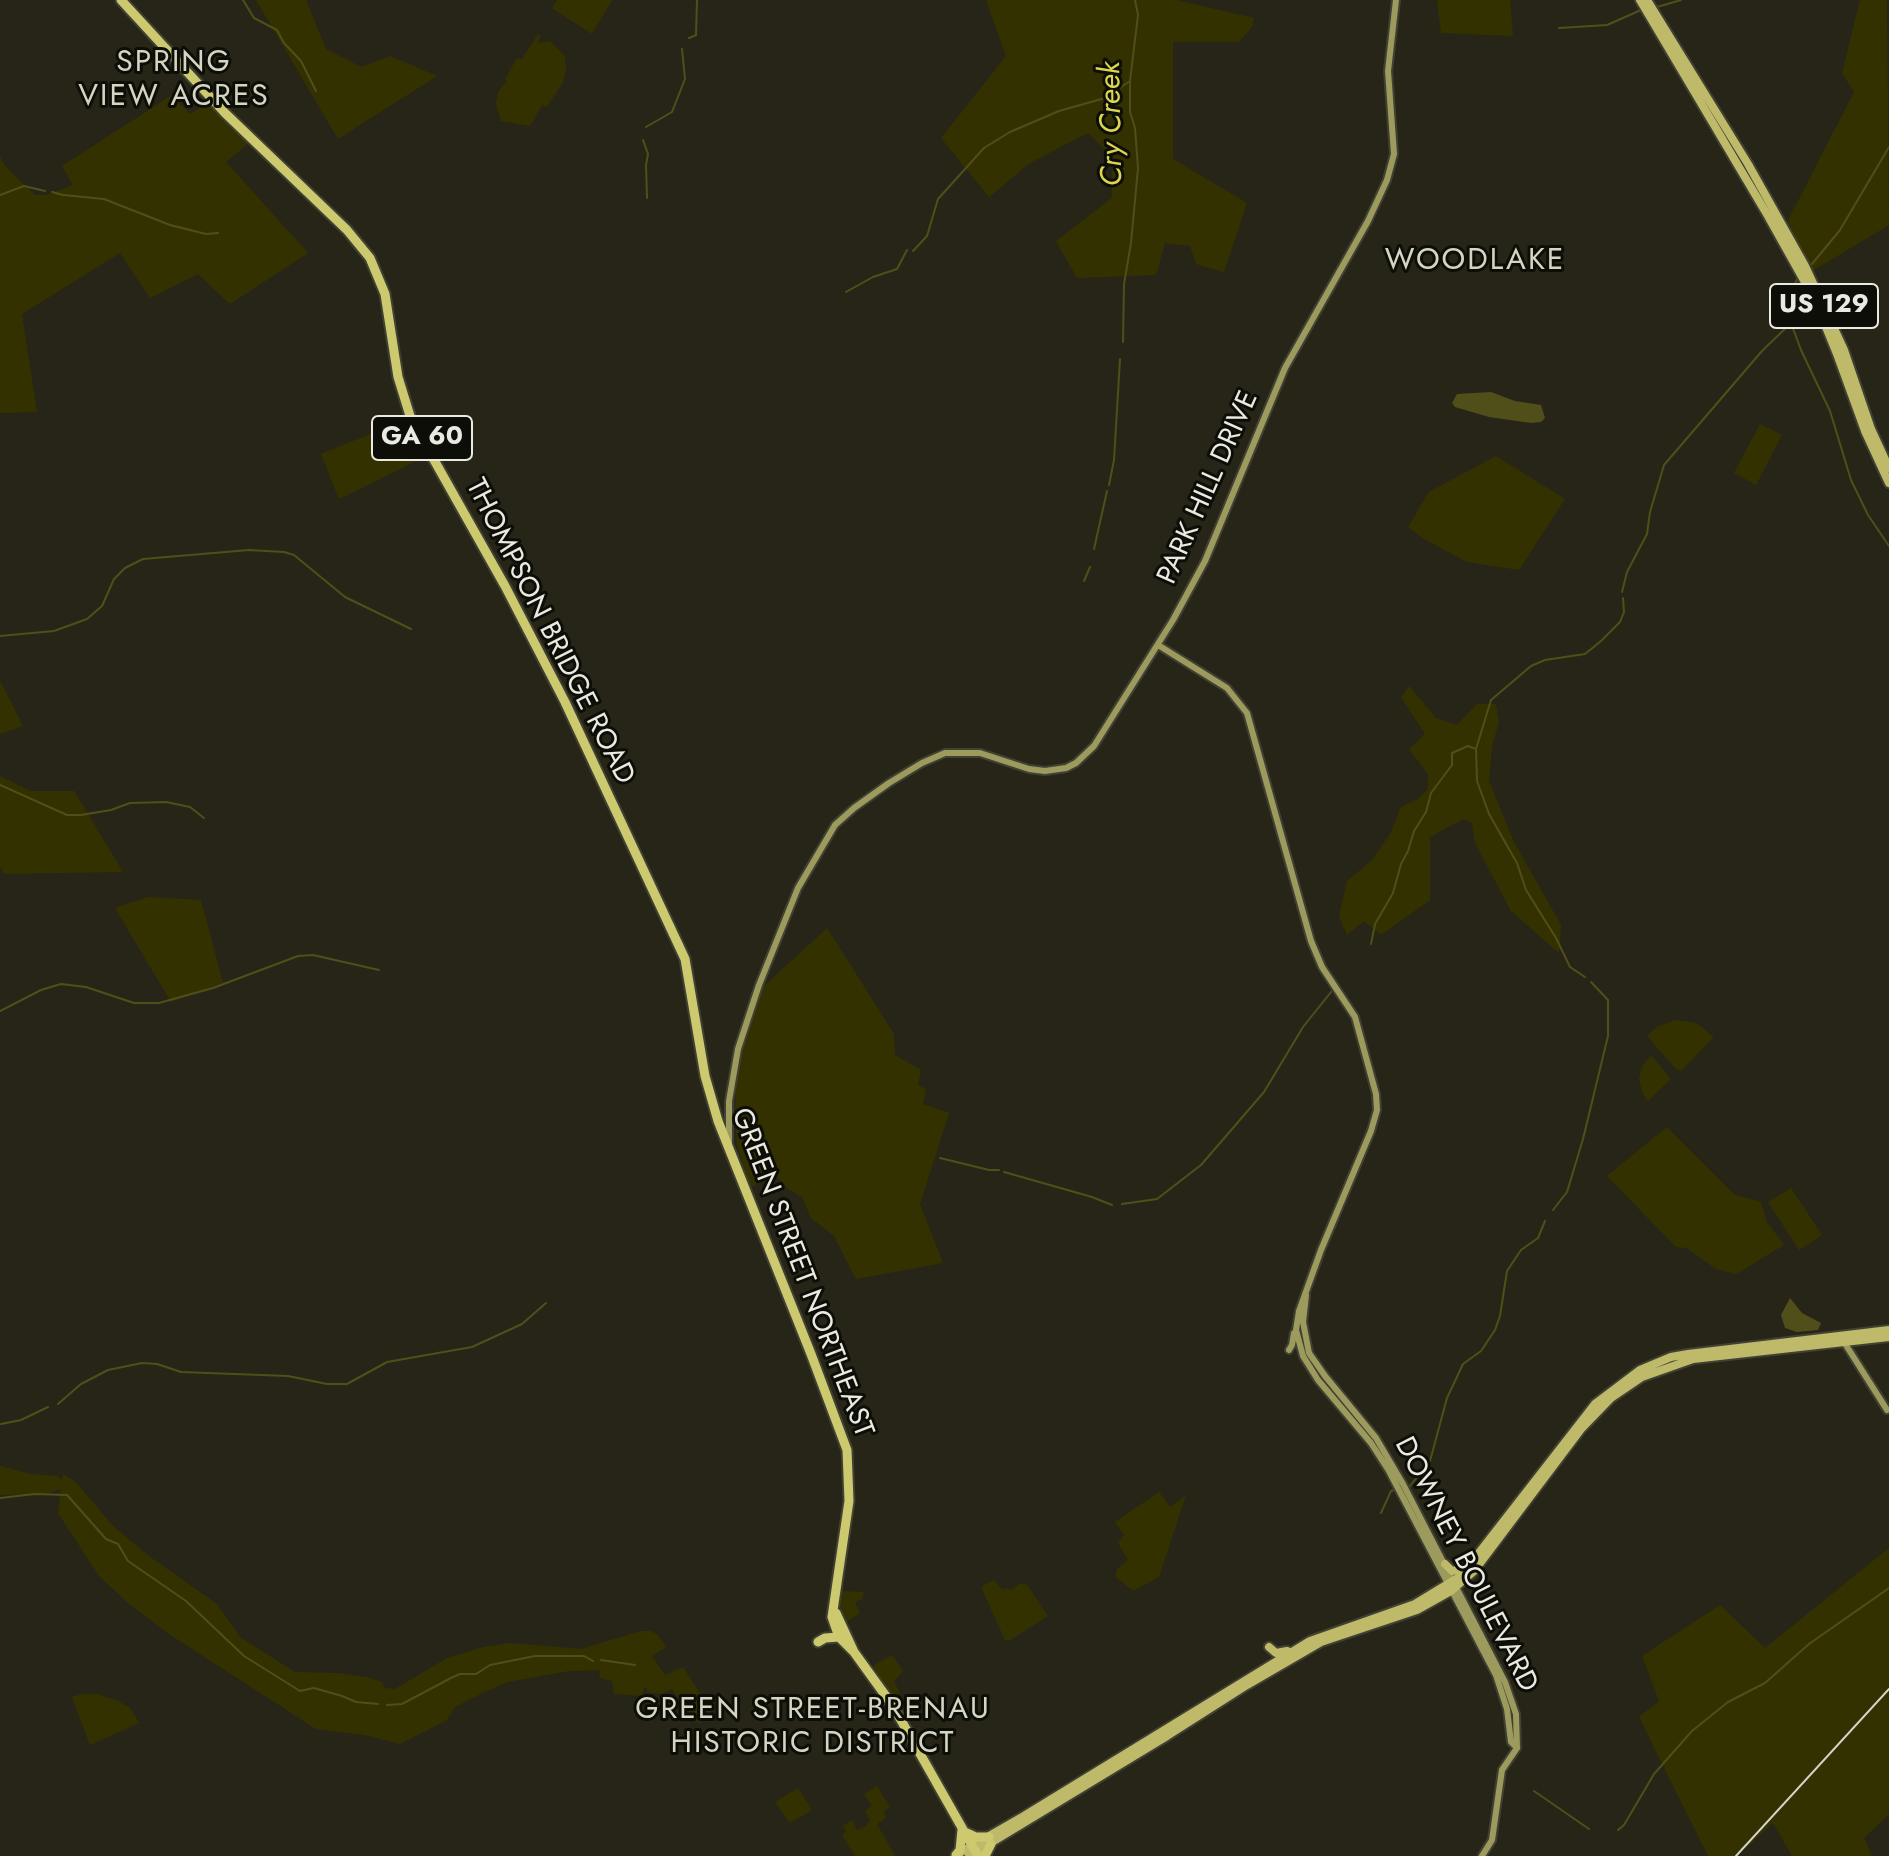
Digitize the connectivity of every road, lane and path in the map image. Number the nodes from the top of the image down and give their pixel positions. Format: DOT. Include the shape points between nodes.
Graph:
graph roads {
  1 [pos="121,0"];
  2 [pos="1396,0"];
  3 [pos="1640,0"];
  4 [pos="1647,0"];
  5 [pos="1689,74"];
  6 [pos="1772,214"];
  7 [pos="1889,468"];
  8 [pos="1889,483"];
  9 [pos="1169,628"];
  10 [pos="1158,645"];
  11 [pos="1176,655"];
  12 [pos="709,1095"];
  13 [pos="729,1148"];
  14 [pos="1306,1294"];
  15 [pos="1298,1318"];
  16 [pos="1889,1330"];
  17 [pos="1889,1337"];
  18 [pos="1843,1342"];
  19 [pos="1773,1347"];
  20 [pos="1303,1356"];
  21 [pos="1332,1391"];
  22 [pos="1887,1410"];
  23 [pos="1445,1564"];
  24 [pos="1469,1568"];
  25 [pos="1452,1586"];
  26 [pos="841,1633"];
  27 [pos="1310,1641"];
  28 [pos="818,1642"];
  29 [pos="1269,1647"];
  30 [pos="962,1830"];
  31 [pos="990,1840"];
  32 [pos="976,1853"];
  33 [pos="955,1856"];
  34 [pos="1482,1856"];
  1 -- 12 [label="highway, THOMPSON BRIDGE ROAD / GA 60" via="245,134 361,244 374,265 411,419 565,702 684,957"];
  2 -- 9 [label="main road, PARK HILL DRIVE" via="1388,71 1394,154 1387,180 1285,368 1205,561"];
  3 -- 5 [label="main road, US 129"];
  4 -- 5 [label="main road, US 129"];
  5 -- 6 [label="main road, US 129"];
  6 -- 7 [label="main road, US 129" via="1805,266 1838,337"];
  6 -- 8 [label="main road, US 129" via="1815,300"];
  9 -- 10 [label="main road, PARK HILL DRIVE"];
  9 -- 11 [label="main road" via="1166,642"];
  10 -- 11 [label="main road"];
  10 -- 13 [label="main road, PARK HILL DRIVE" via="1094,746 1076,763 1045,771 980,753 945,753 844,815 798,888 759,985 736,1060"];
  11 -- 14 [label="main road" via="1227,688 1247,713 1311,941 1355,1017 1375,1090 1371,1131"];
  12 -- 13 [label="highway, GREEN STREET NORTHEAST / GA 60"];
  13 -- 26 [label="highway, GREEN STREET NORTHEAST" via="847,1452 849,1501 835,1611"];
  14 -- 15 [label="main road"];
  14 -- 21 [label="main road, DOWNEY BOULEVARD" via="1306,1347"];
  15 -- 20 [label="main road"];
  15 -- 20 [label="main road" via="1290,1352"];
  16 -- 19 [label="main road"];
  17 -- 18 [label="main road"];
  18 -- 19 [label="main road"];
  18 -- 22 [label="main road"];
  19 -- 24 [label="main road" via="1671,1357 1615,1387 1576,1426"];
  19 -- 25 [label="main road" via="1659,1369 1611,1398 1581,1429 1474,1571"];
  20 -- 21 [label="main road"];
  21 -- 23 [label="main road, DOWNEY BOULEVARD" via="1376,1438"];
  21 -- 25 [label="main road, DOWNEY BOULEVARD" via="1382,1459"];
  23 -- 24 [label="main road" via="1452,1571"];
  23 -- 25 [label="main road, DOWNEY BOULEVARD"];
  24 -- 25 [label="main road"];
  25 -- 27 [label="main road"];
  25 -- 31 [label="main road" via="1417,1610 1321,1642"];
  25 -- 34 [label="main road, DOWNEY BOULEVARD" via="1500,1684 1511,1742 1517,1748 1502,1770 1492,1840"];
  26 -- 28 [label="highway"];
  26 -- 30 [label="highway" via="893,1706"];
  27 -- 29 [label="main road" via="1279,1654"];
  27 -- 31 [label="main road"];
  30 -- 31 [label="highway"];
  30 -- 32 [label="highway"];
  30 -- 33 [label="highway"];
  31 -- 32 [label="highway"];
  32 -- 33 [label="main road"];
}
